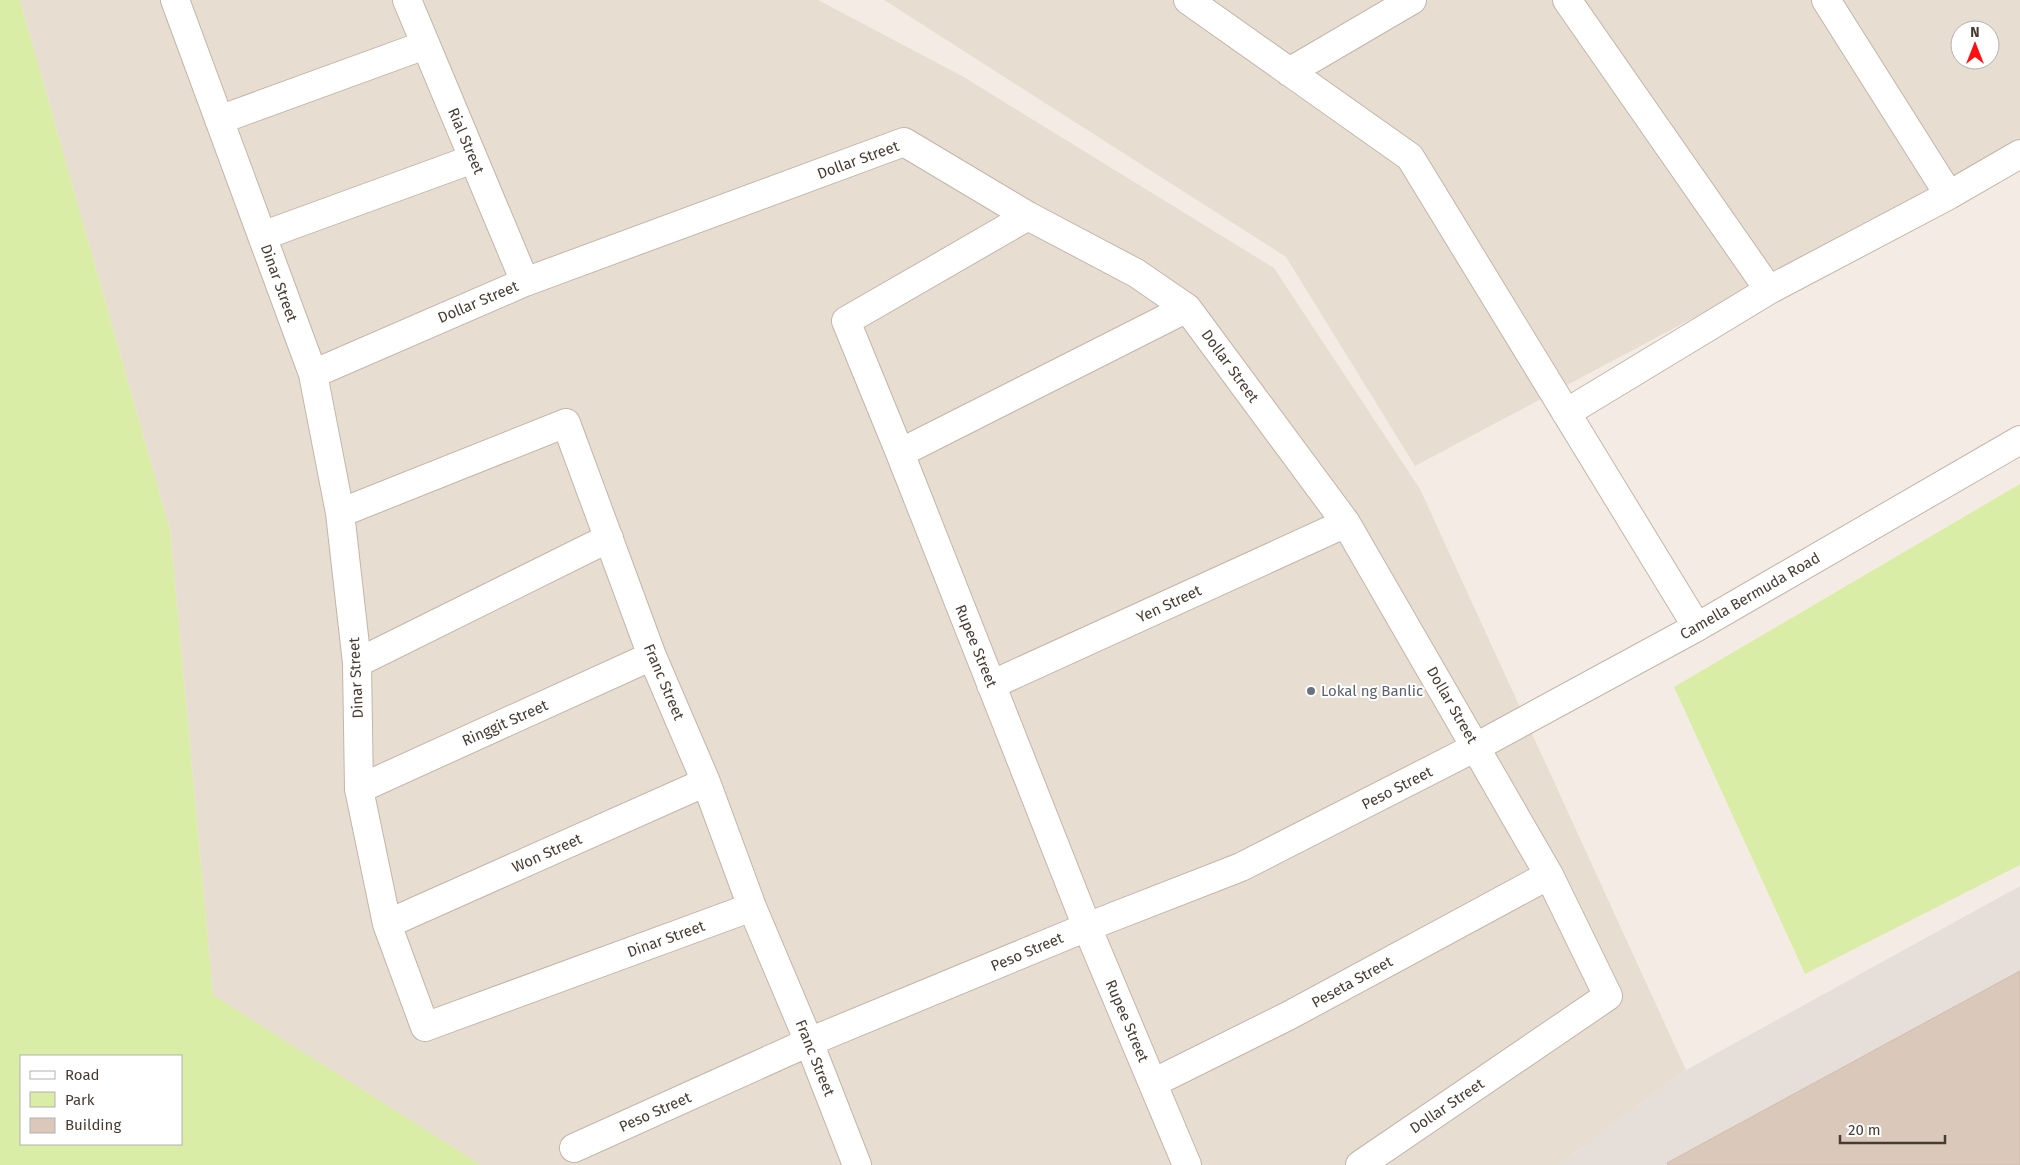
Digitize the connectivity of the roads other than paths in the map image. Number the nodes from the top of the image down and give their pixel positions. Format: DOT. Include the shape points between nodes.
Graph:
graph roads {
  1 [pos="175,0"];
  2 [pos="407,0"];
  3 [pos="1188,0"];
  4 [pos="1412,0"];
  5 [pos="1567,0"];
  6 [pos="1826,0"];
  7 [pos="425,45"];
  8 [pos="1289,72"];
  9 [pos="219,120"];
  10 [pos="2020,154"];
  11 [pos="473,159"];
  12 [pos="1949,195"];
  13 [pos="1028,216"];
  14 [pos="262,236"];
  15 [pos="525,282"];
  16 [pos="1770,290"];
  17 [pos="1187,308"];
  18 [pos="313,374"];
  19 [pos="1566,413"];
  20 [pos="2020,440"];
  21 [pos="900,453"];
  22 [pos="340,513"];
  23 [pos="1346,523"];
  24 [pos="609,538"];
  25 [pos="1697,627"];
  26 [pos="652,656"];
  27 [pos="357,663"];
  28 [pos="992,685"];
  29 [pos="1476,747"];
  30 [pos="706,782"];
  31 [pos="359,789"];
  32 [pos="1548,875"];
  33 [pos="752,907"];
  34 [pos="387,924"];
  35 [pos="1088,927"];
  36 [pos="809,1042"];
  37 [pos="1153,1083"];
  38 [pos="574,1148"];
  39 [pos="857,1165"];
  40 [pos="1187,1165"];
  41 [pos="1360,1165"];
  1 -- 9 [label="street, Dinar Street"];
  2 -- 7 [label="street, Rial Street"];
  3 -- 8 [label="street"];
  4 -- 8 [label="street"];
  5 -- 16 [label="street"];
  6 -- 12 [label="street"];
  7 -- 9 [label="street"];
  7 -- 11 [label="street, Rial Street"];
  8 -- 19 [label="street" via="1410,157"];
  9 -- 14 [label="street, Dinar Street"];
  10 -- 12 [label="street"];
  11 -- 14 [label="street"];
  11 -- 15 [label="street, Rial Street"];
  12 -- 16 [label="street"];
  13 -- 15 [label="street, Dollar Street" via="904,142"];
  13 -- 17 [label="street, Dollar Street" via="1136,274"];
  13 -- 21 [label="street, Rupee Street" via="846,321"];
  14 -- 18 [label="street, Dinar Street"];
  15 -- 18 [label="street, Dollar Street"];
  16 -- 19 [label="street"];
  17 -- 21 [label="street"];
  17 -- 23 [label="street, Dollar Street"];
  18 -- 22 [label="street, Dinar Street"];
  19 -- 25 [label="street"];
  20 -- 25 [label="street, Camella Bermuda Road"];
  21 -- 28 [label="street, Rupee Street"];
  22 -- 24 [label="street, Franc Street" via="566,423"];
  22 -- 27 [label="street, Dinar Street"];
  23 -- 28 [label="street, Yen Street"];
  23 -- 29 [label="street, Dollar Street"];
  24 -- 26 [label="street, Franc Street"];
  24 -- 27 [label="street"];
  25 -- 29 [label="street, Camella Bermuda Road"];
  26 -- 30 [label="street, Franc Street"];
  26 -- 31 [label="street, Ringgit Street"];
  27 -- 31 [label="street, Dinar Street"];
  28 -- 35 [label="street, Rupee Street"];
  29 -- 32 [label="street, Dollar Street"];
  29 -- 35 [label="street, Peso Street" via="1241,867"];
  30 -- 33 [label="street, Franc Street"];
  30 -- 34 [label="street, Won Street"];
  31 -- 34 [label="street, Dinar Street"];
  32 -- 37 [label="street, Peseta Street" via="1288,1016"];
  32 -- 41 [label="street, Dollar Street" via="1608,996"];
  33 -- 34 [label="street, Dinar Street" via="425,1027"];
  33 -- 36 [label="street, Franc Street"];
  35 -- 36 [label="street, Peso Street"];
  35 -- 37 [label="street, Rupee Street"];
  36 -- 38 [label="street, Peso Street"];
  36 -- 39 [label="street, Franc Street"];
  37 -- 40 [label="street, Rupee Street"];
}
